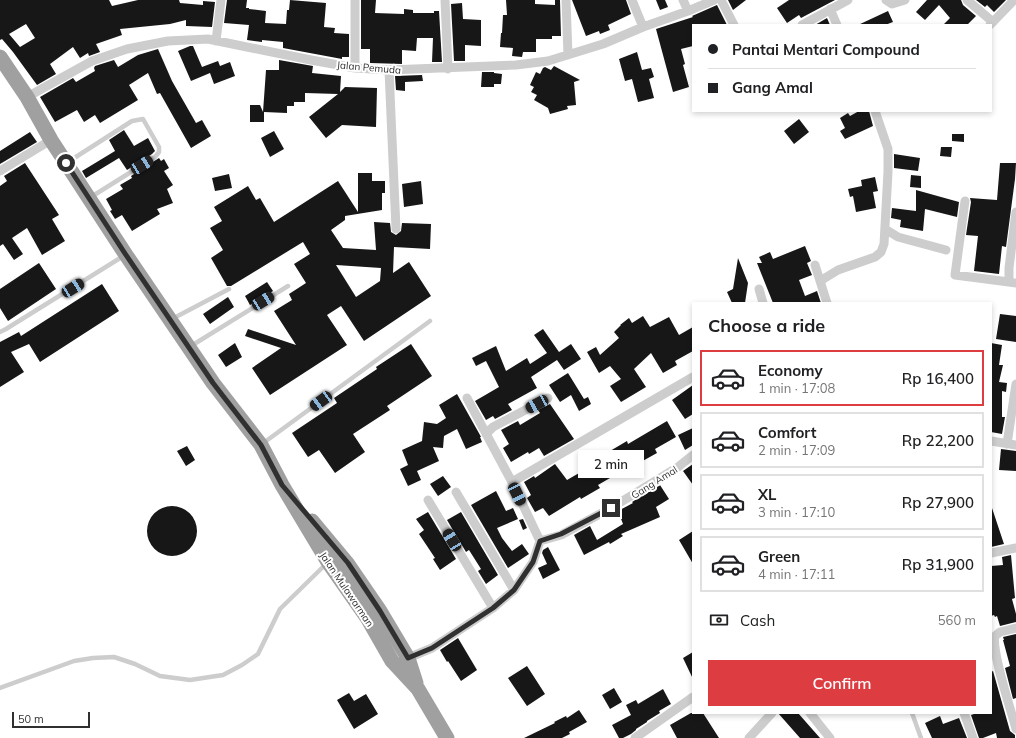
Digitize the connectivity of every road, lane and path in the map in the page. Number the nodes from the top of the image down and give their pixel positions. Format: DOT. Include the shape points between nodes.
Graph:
graph roads {
  1 [pos="220,0"];
  2 [pos="355,0"];
  3 [pos="445,0"];
  4 [pos="566,0"];
  5 [pos="632,0"];
  6 [pos="683,0"];
  7 [pos="714,0"];
  8 [pos="721,0"];
  9 [pos="848,0"];
  10 [pos="886,0"];
  11 [pos="905,0"];
  12 [pos="967,0"];
  13 [pos="1014,0"];
  14 [pos="830,9"];
  15 [pos="688,11"];
  16 [pos="991,23"];
  17 [pos="733,24"];
  18 [pos="804,24"];
  19 [pos="837,24"];
  20 [pos="643,27"];
  21 [pos="216,41"];
  22 [pos="568,55"];
  23 [pos="0,57"];
  24 [pos="355,68"];
  25 [pos="448,69"];
  26 [pos="389,70"];
  27 [pos="27,97"];
  28 [pos="875,112"];
  29 [pos="51,140"];
  30 [pos="66,163"];
  31 [pos="0,170"];
  32 [pos="89,198"];
  33 [pos="965,201"];
  34 [pos="1016,212"];
  35 [pos="396,229"];
  36 [pos="885,229"];
  37 [pos="946,250"];
  38 [pos="126,255"];
  39 [pos="815,266"];
  40 [pos="820,281"];
  41 [pos="1012,283"];
  42 [pos="288,286"];
  43 [pos="229,289"];
  44 [pos="759,290"];
  45 [pos="763,302"];
  46 [pos="827,302"];
  47 [pos="170,320"];
  48 [pos="430,321"];
  49 [pos="0,332"];
  50 [pos="189,347"];
  51 [pos="692,378"];
  52 [pos="1016,384"];
  53 [pos="466,398"];
  54 [pos="548,398"];
  55 [pos="486,434"];
  56 [pos="992,441"];
  57 [pos="261,445"];
  58 [pos="1012,445"];
  59 [pos="692,456"];
  60 [pos="512,482"];
  61 [pos="456,492"];
  62 [pos="428,500"];
  63 [pos="540,541"];
  64 [pos="1016,548"];
  65 [pos="992,553"];
  66 [pos="337,565"];
  67 [pos="514,590"];
  68 [pos="493,608"];
  69 [pos="374,615"];
  70 [pos="1016,628"];
  71 [pos="408,658"];
  72 [pos="0,688"];
  73 [pos="418,689"];
  74 [pos="692,698"];
  75 [pos="770,714"];
  76 [pos="811,714"];
  77 [pos="912,714"];
  78 [pos="964,714"];
  79 [pos="1016,729"];
  80 [pos="447,738"];
  81 [pos="635,738"];
  82 [pos="749,738"];
  83 [pos="830,738"];
  84 [pos="921,738"];
  85 [pos="972,738"];
  1 -- 21 [label="street"];
  2 -- 24 [label="street"];
  3 -- 25 [label="street"];
  4 -- 22 [label="street"];
  5 -- 20 [label="street"];
  6 -- 15 [label="street"];
  7 -- 15 [label="street, Jalan Pemuda"];
  8 -- 17 [label="street"];
  9 -- 14 [label="street"];
  10 -- 11 [label="street" via="892,4"];
  12 -- 16 [label="street"];
  13 -- 16 [label="street"];
  14 -- 18 [label="street"];
  14 -- 19 [label="street"];
  15 -- 20 [label="street, Jalan Pemuda"];
  20 -- 22 [label="street, Jalan Pemuda"];
  21 -- 24 [label="street, Jalan Pemuda"];
  21 -- 27 [label="street, Jalan Pemuda" via="168,41 127,49 92,61"];
  22 -- 25 [label="street, Jalan Pemuda" via="516,66"];
  23 -- 27 [label="highway"];
  24 -- 26 [label="street, Jalan Pemuda"];
  25 -- 26 [label="street, Jalan Pemuda"];
  26 -- 35 [label="street"];
  27 -- 29 [label="highway"];
  28 -- 36 [label="street" via="888,149"];
  29 -- 30 [label="highway"];
  29 -- 31 [label="street"];
  30 -- 32 [label="highway"];
  30 -- 32 [label="lane" via="132,121 143,120 159,147 159,152"];
  32 -- 38 [label="highway"];
  33 -- 41 [label="street" via="955,274"];
  34 -- 41 [label="street" via="1009,268"];
  36 -- 37 [label="street" via="898,237"];
  36 -- 40 [label="street" via="884,244 881,252 875,257 838,270"];
  38 -- 47 [label="highway"];
  38 -- 49 [label="lane"];
  39 -- 40 [label="street"];
  40 -- 46 [label="street"];
  42 -- 50 [label="lane"];
  43 -- 47 [label="lane"];
  44 -- 45 [label="street"];
  47 -- 50 [label="highway"];
  48 -- 57 [label="lane"];
  50 -- 57 [label="highway"];
  51 -- 60 [label="street"];
  52 -- 58 [label="street"];
  53 -- 55 [label="street"];
  54 -- 55 [label="street"];
  55 -- 60 [label="street"];
  56 -- 58 [label="street"];
  57 -- 66 [label="highway" via="282,485"];
  59 -- 63 [label="street, Gang Amal" via="611,508 561,534"];
  60 -- 63 [label="street"];
  61 -- 67 [label="street"];
  62 -- 68 [label="street"];
  63 -- 67 [label="street" via="533,562"];
  64 -- 65 [label="street"];
  66 -- 69 [label="highway"];
  66 -- 72 [label="lane" via="280,609 258,654 223,674 190,680 160,676 114,657 93,658 74,661"];
  67 -- 68 [label="street"];
  68 -- 71 [label="street" via="432,648"];
  69 -- 71 [label="highway"];
  69 -- 73 [label="highway, Jalan Mulawarman" via="392,661"];
  70 -- 79 [label="street" via="1000,632 994,641"];
  71 -- 73 [label="highway"];
  73 -- 80 [label="highway, Jalan Mulawarman"];
  74 -- 81 [label="street"];
  75 -- 82 [label="street"];
  76 -- 83 [label="street"];
  77 -- 84 [label="lane"];
  78 -- 85 [label="street"];
}
